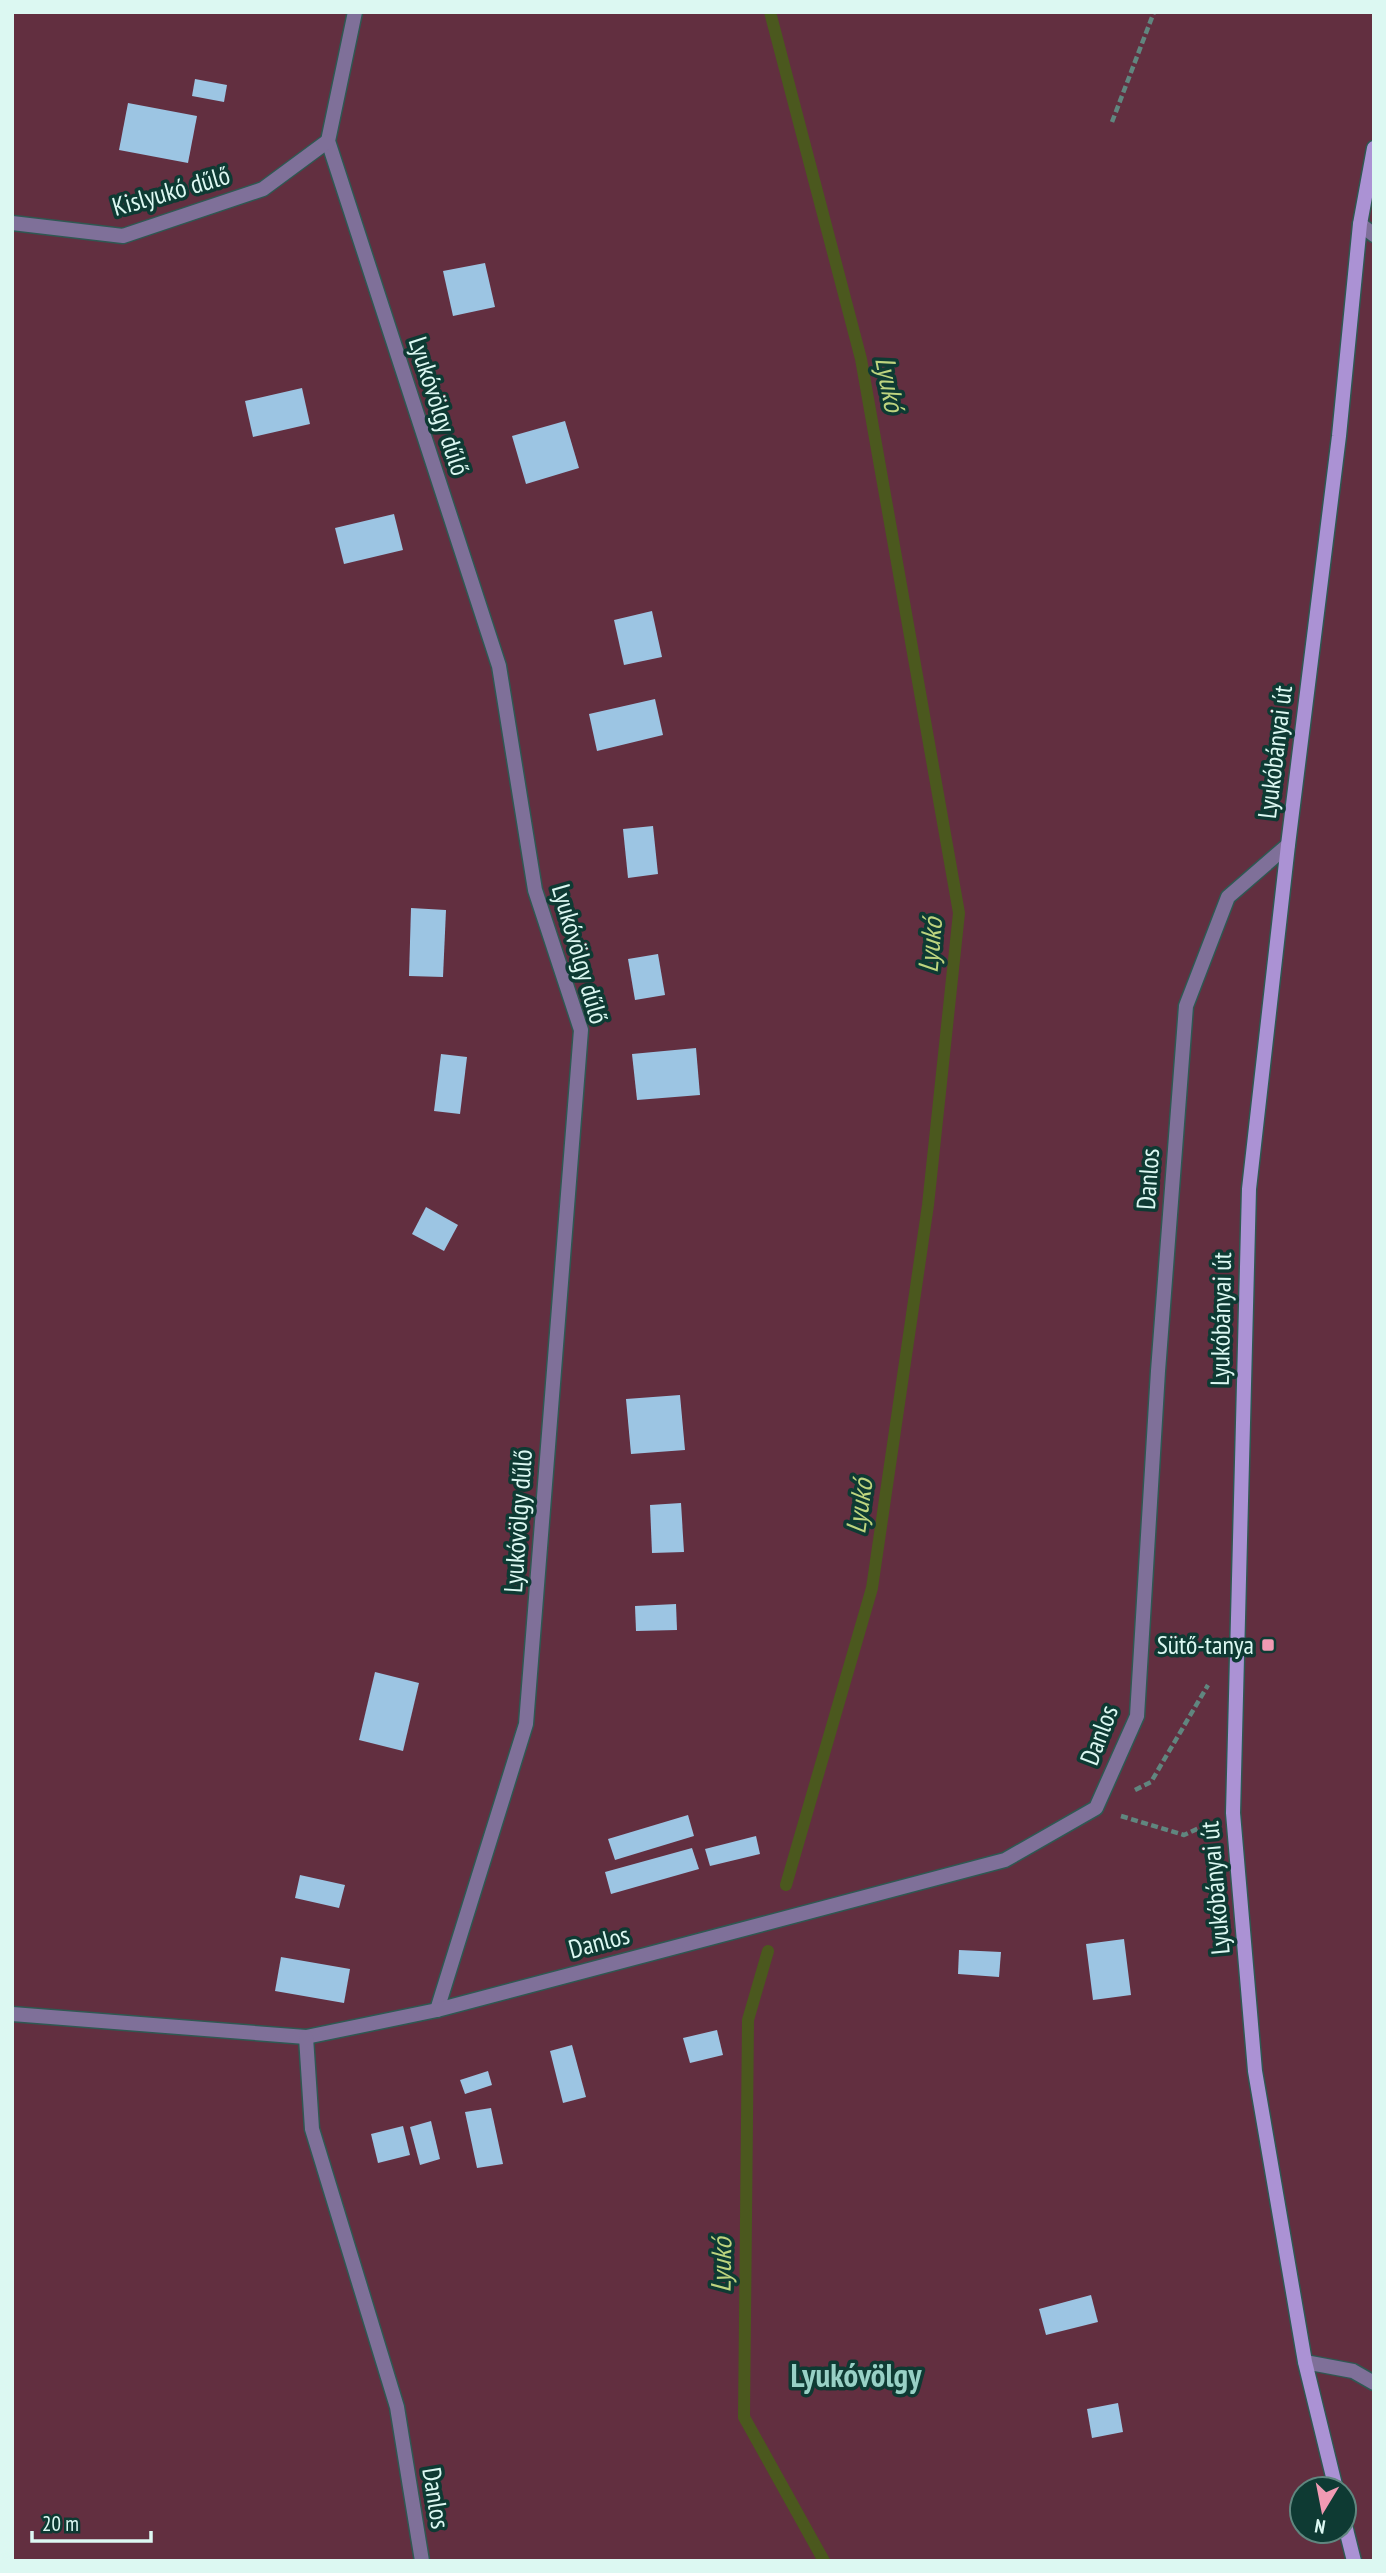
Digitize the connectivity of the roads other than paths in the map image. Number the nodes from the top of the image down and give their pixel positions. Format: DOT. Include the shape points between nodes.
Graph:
graph roads {
  1 [pos="355,12"];
  2 [pos="328,141"];
  3 [pos="1374,148"];
  4 [pos="12,223"];
  5 [pos="1360,224"];
  6 [pos="1374,235"];
  7 [pos="1288,845"];
  8 [pos="436,2010"];
  9 [pos="12,2014"];
  10 [pos="306,2037"];
  11 [pos="1305,2362"];
  12 [pos="1374,2383"];
  13 [pos="1333,2475"];
  14 [pos="422,2561"];
  1 -- 2 [label="street, Lyukóvölgy dűlő"];
  2 -- 4 [label="street, Kislyukó dűlő" via="263,188 122,236"];
  2 -- 8 [label="street, Lyukóvölgy dűlő" via="499,666 535,890 581,1030 526,1724"];
  3 -- 5 [label="main road, Lyukóbányai út"];
  5 -- 6 [label="street"];
  5 -- 7 [label="main road, Lyukóbányai út" via="1339,436"];
  7 -- 8 [label="street, Danlos" via="1228,897 1186,1006 1137,1716 1096,1808 1006,1860"];
  7 -- 11 [label="main road, Lyukóbányai út" via="1249,1189 1233,1813 1255,2071"];
  8 -- 10 [label="street, Danlos"];
  9 -- 10 [label="street, Danlos"];
  10 -- 14 [label="street, Danlos" via="312,2129 397,2407"];
  11 -- 12 [label="street" via="1353,2371"];
  11 -- 13 [label="main road, Lyukóbányai út"];
}
